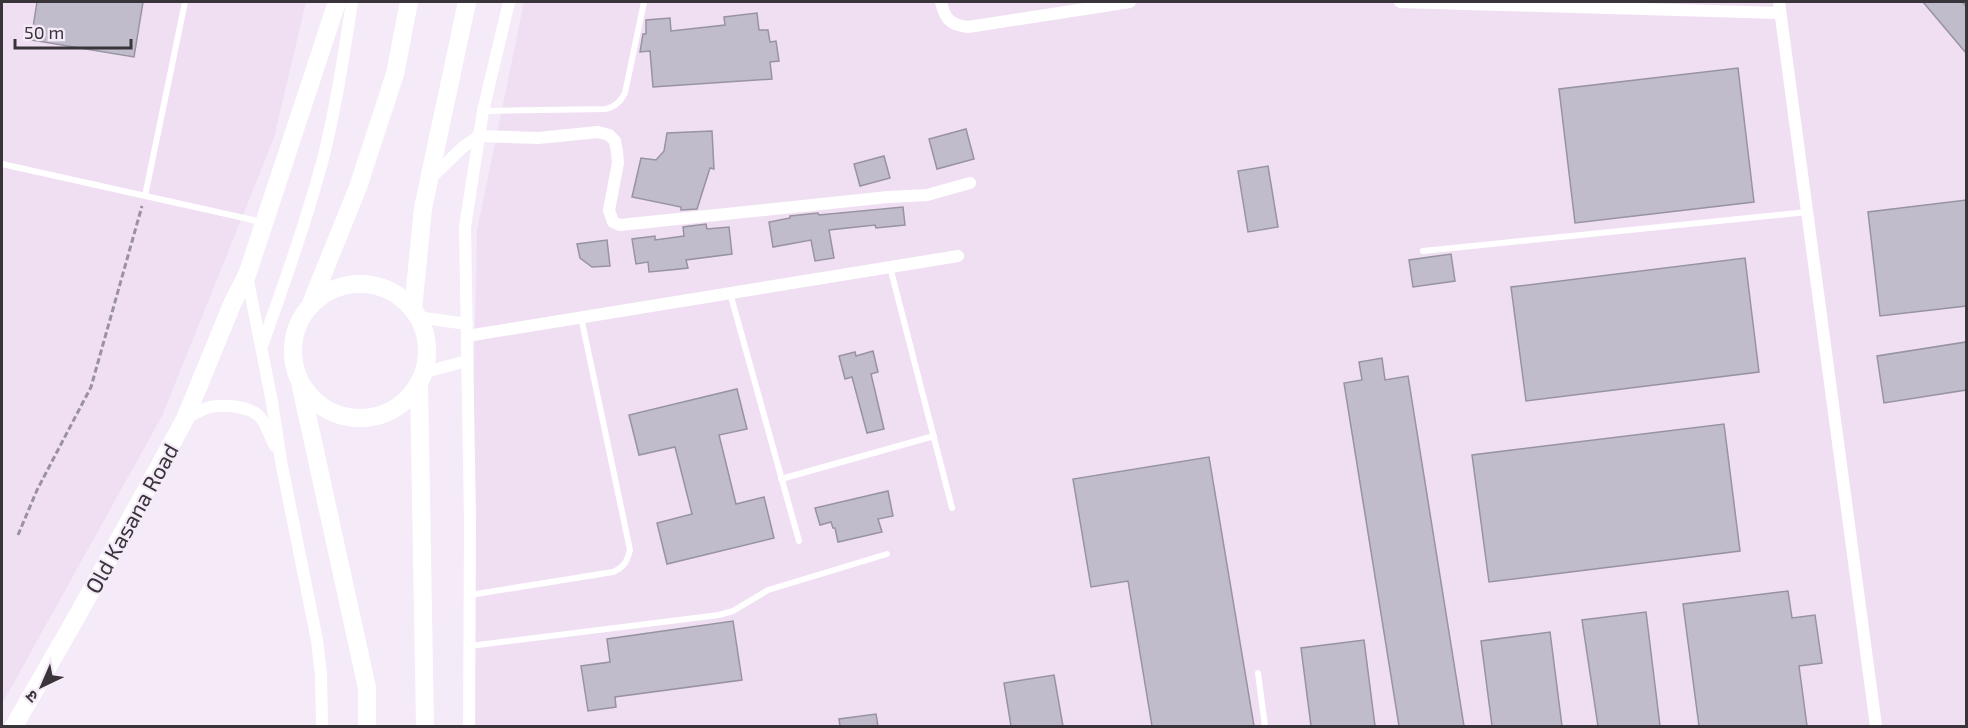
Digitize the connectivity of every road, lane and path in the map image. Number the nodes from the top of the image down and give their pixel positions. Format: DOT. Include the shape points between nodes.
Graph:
graph roads {
  1 [pos="185,2"];
  2 [pos="337,2"];
  3 [pos="352,2"];
  4 [pos="409,2"];
  5 [pos="467,2"];
  6 [pos="509,2"];
  7 [pos="645,2"];
  8 [pos="941,2"];
  9 [pos="1130,2"];
  10 [pos="1400,2"];
  11 [pos="1779,7"];
  12 [pos="483,111"];
  13 [pos="479,136"];
  14 [pos="2,164"];
  15 [pos="430,179"];
  16 [pos="970,183"];
  17 [pos="145,196"];
  18 [pos="1807,212"];
  19 [pos="263,222"];
  20 [pos="1423,251"];
  21 [pos="958,256"];
  22 [pos="890,267"];
  23 [pos="247,275"];
  24 [pos="730,293"];
  25 [pos="312,301"];
  26 [pos="415,313"];
  27 [pos="580,317"];
  28 [pos="467,330"];
  29 [pos="262,347"];
  30 [pos="467,361"];
  31 [pos="422,377"];
  32 [pos="302,387"];
  33 [pos="184,419"];
  34 [pos="934,436"];
  35 [pos="281,461"];
  36 [pos="782,479"];
  37 [pos="952,507"];
  38 [pos="18,535"];
  39 [pos="799,541"];
  40 [pos="887,554"];
  41 [pos="470,596"];
  42 [pos="469,646"];
  43 [pos="1258,673"];
  44 [pos="14,726"];
  45 [pos="322,726"];
  46 [pos="367,726"];
  47 [pos="425,726"];
  48 [pos="469,726"];
  49 [pos="1265,726"];
  50 [pos="1876,726"];
  1 -- 17 [label="lane"];
  2 -- 19 [label="main road, Old Kasana Road"];
  3 -- 29 [label="street" via="322,159"];
  4 -- 25 [label="main road" via="395,74 358,187"];
  5 -- 15 [label="main road"];
  6 -- 12 [label="street"];
  7 -- 12 [label="lane" via="625,93 613,107"];
  8 -- 9 [label="street" via="948,20 956,26 968,27"];
  10 -- 11 [label="street"];
  11 -- 18 [label="street"];
  12 -- 13 [label="street"];
  13 -- 15 [label="street"];
  13 -- 16 [label="street" via="538,138 598,132 609,135 615,141 618,163 609,210 613,222 620,225 927,195"];
  13 -- 28 [label="street" via="465,227"];
  14 -- 17 [label="lane"];
  15 -- 26 [label="main road" via="423,208"];
  17 -- 19 [label="lane"];
  17 -- 38 [label="path" via="91,387"];
  18 -- 20 [label="lane"];
  18 -- 50 [label="street"];
  19 -- 23 [label="main road, Old Kasana Road"];
  21 -- 22 [label="street"];
  22 -- 24 [label="street"];
  22 -- 34 [label="lane"];
  23 -- 29 [label="street"];
  23 -- 33 [label="main road, Old Kasana Road"];
  24 -- 27 [label="street"];
  24 -- 36 [label="lane"];
  25 -- 26 [label="main road" via="328,290 364,283 391,291"];
  25 -- 32 [label="main road" via="302,314 291,353"];
  26 -- 28 [label="street"];
  26 -- 31 [label="main road" via="427,342"];
  27 -- 28 [label="street"];
  27 -- 41 [label="lane" via="630,550 627,560 613,572"];
  28 -- 30 [label="street"];
  29 -- 35 [label="street"];
  30 -- 31 [label="street"];
  30 -- 41 [label="street"];
  31 -- 32 [label="main road" via="413,394 396,409 364,419 332,413"];
  31 -- 47 [label="main road"];
  32 -- 46 [label="main road" via="367,688"];
  33 -- 35 [label="street" via="210,407 252,411 266,426"];
  33 -- 44 [label="main road, Old Kasana Road"];
  34 -- 36 [label="lane"];
  34 -- 37 [label="lane"];
  35 -- 45 [label="street" via="317,640"];
  36 -- 39 [label="lane"];
  40 -- 42 [label="lane" via="768,590 719,615"];
  41 -- 42 [label="street"];
  42 -- 48 [label="street"];
  43 -- 49 [label="lane"];
}
